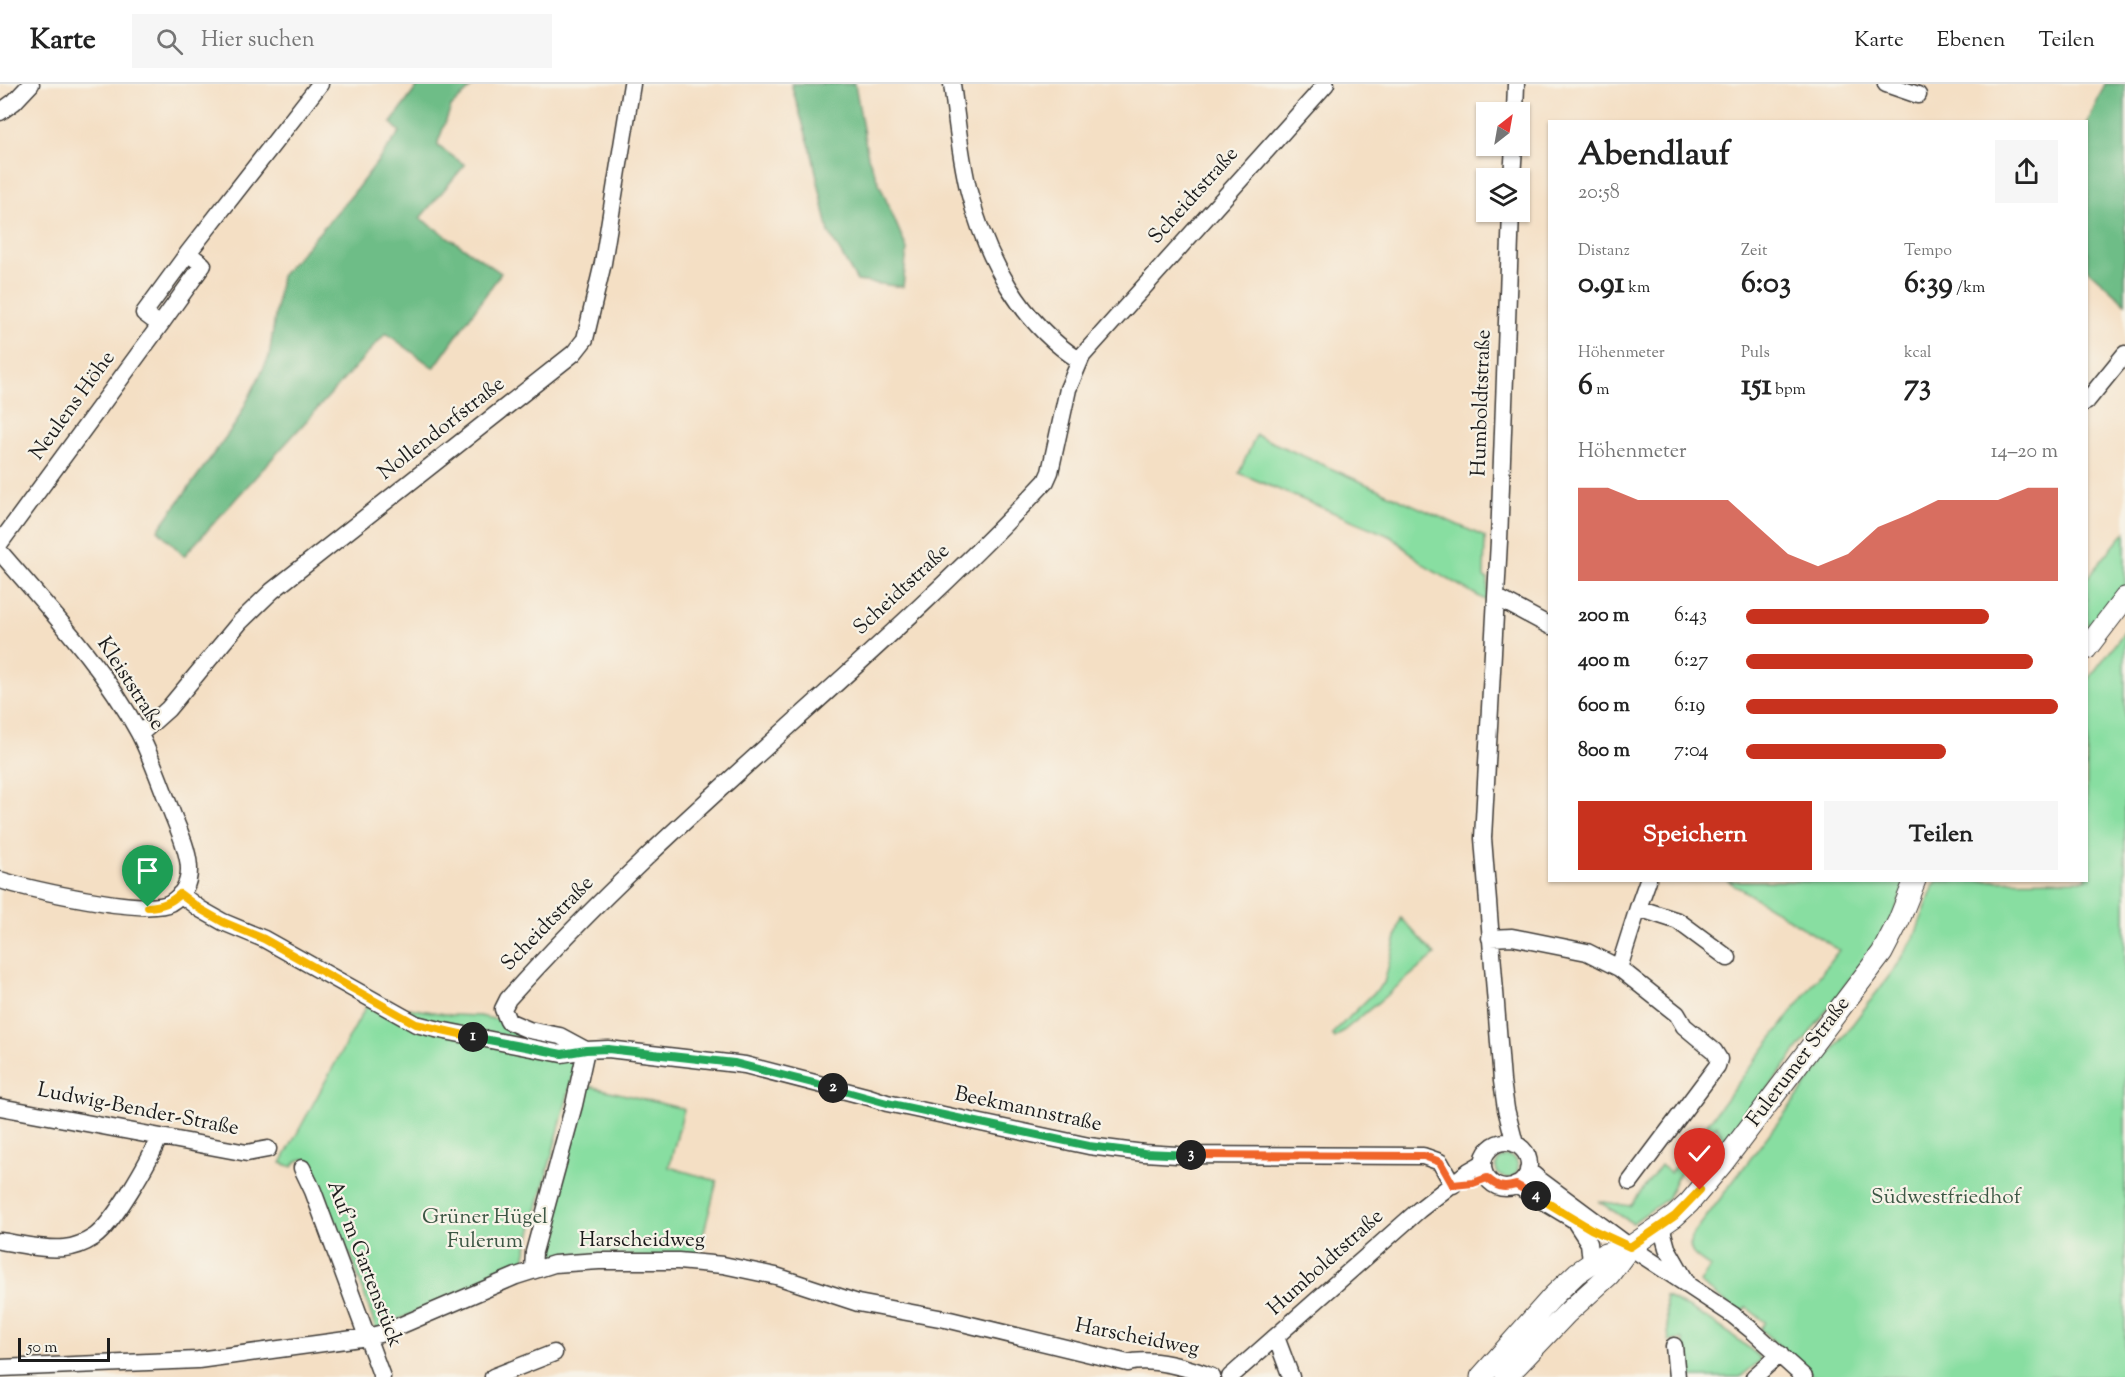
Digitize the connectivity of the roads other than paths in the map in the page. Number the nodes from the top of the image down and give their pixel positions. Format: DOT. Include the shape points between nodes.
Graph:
graph roads {
  1 [pos="31,84"];
  2 [pos="320,84"];
  3 [pos="632,84"];
  4 [pos="952,84"];
  5 [pos="1326,84"];
  6 [pos="1516,84"];
  7 [pos="1886,84"];
  8 [pos="1918,95"];
  9 [pos="1515,102"];
  10 [pos="0,112"];
  11 [pos="1511,222"];
  12 [pos="2125,354"];
  13 [pos="1079,360"];
  14 [pos="2088,400"];
  15 [pos="0,543"];
  16 [pos="0,552"];
  17 [pos="1496,597"];
  18 [pos="2125,598"];
  19 [pos="1548,625"];
  20 [pos="2088,646"];
  21 [pos="140,734"];
  22 [pos="0,880"];
  23 [pos="1647,882"];
  24 [pos="1914,882"];
  25 [pos="180,894"];
  26 [pos="1638,908"];
  27 [pos="1490,938"];
  28 [pos="1728,958"];
  29 [pos="1619,968"];
  30 [pos="586,1050"];
  31 [pos="0,1107"];
  32 [pos="1506,1109"];
  33 [pos="159,1137"];
  34 [pos="1497,1144"];
  35 [pos="1515,1144"];
  36 [pos="268,1149"];
  37 [pos="302,1168"];
  38 [pos="1528,1170"];
  39 [pos="1485,1171"];
  40 [pos="1630,1182"];
  41 [pos="1453,1185"];
  42 [pos="1516,1185"];
  43 [pos="1574,1220"];
  44 [pos="1661,1226"];
  45 [pos="0,1241"];
  46 [pos="1630,1247"];
  47 [pos="1591,1262"];
  48 [pos="533,1270"];
  49 [pos="1689,1287"];
  50 [pos="368,1337"];
  51 [pos="1276,1337"];
  52 [pos="1674,1346"];
  53 [pos="554,1353"];
  54 [pos="1780,1354"];
  55 [pos="1500,1355"];
  56 [pos="0,1368"];
  57 [pos="165,1370"];
  58 [pos="382,1377"];
  59 [pos="493,1377"];
  60 [pos="1212,1377"];
  61 [pos="1230,1377"];
  62 [pos="1291,1377"];
  63 [pos="1481,1377"];
  64 [pos="1507,1377"];
  65 [pos="1677,1377"];
  66 [pos="1754,1377"];
  67 [pos="1804,1377"];
  1 -- 10 [label="street"];
  2 -- 15 [label="street, Neulens Höhe" via="144,314 160,325"];
  3 -- 21 [label="street, Nollendorfstraße" via="605,253 585,339 574,353 272,591 240,622 168,709"];
  4 -- 13 [label="street" via="968,190 991,256 1034,321 1060,348"];
  5 -- 13 [label="street, Scheidtstraße"];
  6 -- 9 [label="street"];
  7 -- 8 [label="street"];
  11 -- 17 [label="street, Humboldtstraße"];
  12 -- 14 [label="street"];
  13 -- 30 [label="street, Scheidtstraße" via="1046,481 953,575 645,858 558,943 508,999 503,1009 508,1021 560,1036"];
  16 -- 21 [label="street, Kleiststraße" via="96,668"];
  17 -- 19 [label="street"];
  17 -- 27 [label="street, Humboldtstraße" via="1483,838"];
  18 -- 20 [label="main road"];
  21 -- 25 [label="street, Kleiststraße" via="189,861 187,885"];
  22 -- 25 [label="street" via="30,889 140,906 160,907"];
  23 -- 26 [label="street"];
  24 -- 44 [label="main road, Fulerumer Straße" via="1882,953 1722,1164 1689,1203"];
  25 -- 30 [label="street, Beekmannstraße" via="223,922 264,939 416,1024 562,1054"];
  26 -- 28 [label="street" via="1678,921"];
  26 -- 29 [label="street"];
  27 -- 29 [label="street" via="1512,937 1587,952"];
  27 -- 32 [label="street, Humboldtstraße"];
  29 -- 40 [label="street" via="1677,1014 1684,1026 1719,1059"];
  30 -- 41 [label="street, Beekmannstraße" via="608,1049 745,1065 887,1103 1113,1150 1177,1155 1424,1156 1440,1162"];
  30 -- 48 [label="street" via="534,1252"];
  31 -- 33 [label="street, Ludwig-Bender-Straße"];
  32 -- 34 [label="street, Humboldtstraße"];
  32 -- 35 [label="street, Humboldtstraße"];
  33 -- 36 [label="street, Ludwig-Bender-Straße" via="247,1153"];
  33 -- 45 [label="street" via="151,1158 96,1236 65,1248"];
  34 -- 35 [label="street"];
  34 -- 39 [label="street, Humboldtstraße" via="1485,1155"];
  35 -- 38 [label="street, Humboldtstraße" via="1528,1160"];
  37 -- 50 [label="street, Auf'm Gartenstück"];
  38 -- 42 [label="street"];
  38 -- 46 [label="street"];
  39 -- 41 [label="street, Humboldtstraße" via="1473,1183"];
  39 -- 42 [label="street, Humboldtstraße" via="1495,1185"];
  41 -- 51 [label="street, Humboldtstraße" via="1419,1210"];
  42 -- 43 [label="street"];
  43 -- 46 [label="street"];
  43 -- 47 [label="street" via="1588,1243"];
  44 -- 46 [label="main road, Fulerumer Straße"];
  44 -- 49 [label="street" via="1667,1248"];
  46 -- 47 [label="main road, Fulerumer Straße"];
  46 -- 49 [label="street"];
  46 -- 64 [label="main road, Fulerumer Straße" via="1609,1275"];
  47 -- 55 [label="main road, Fulerumer Straße" via="1554,1295"];
  48 -- 50 [label="street, Harscheidweg"];
  48 -- 60 [label="street, Harscheidweg" via="554,1264 599,1261 731,1266 858,1303 950,1320 1128,1363 1140,1360"];
  49 -- 54 [label="street"];
  50 -- 57 [label="street, Harscheidweg" via="198,1360"];
  50 -- 58 [label="street, Auf'm Gartenstück"];
  51 -- 61 [label="street, Humboldtstraße"];
  51 -- 62 [label="street"];
  52 -- 65 [label="street"];
  53 -- 59 [label="street"];
  54 -- 66 [label="street"];
  54 -- 67 [label="street"];
  55 -- 63 [label="main road, Fulerumer Straße"];
  55 -- 64 [label="street"];
  56 -- 57 [label="street, Harscheidweg"];
}
